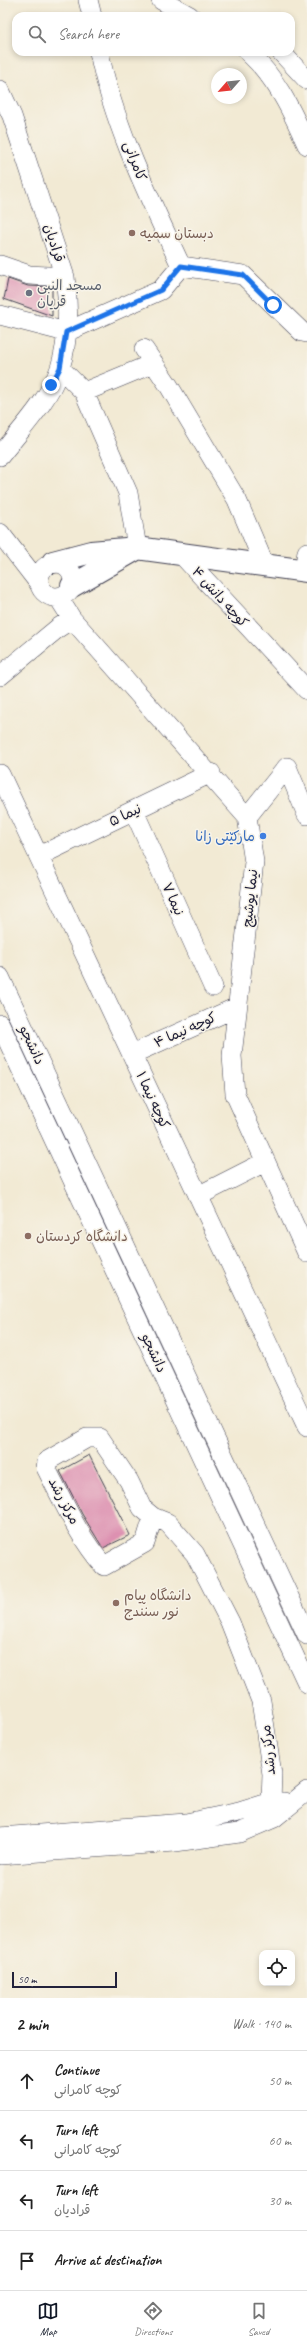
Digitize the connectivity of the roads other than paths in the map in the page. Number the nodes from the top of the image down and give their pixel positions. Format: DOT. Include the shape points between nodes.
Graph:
graph roads {
  1 [pos="88,0"];
  2 [pos="161,0"];
  3 [pos="91,12"];
  4 [pos="183,12"];
  5 [pos="100,56"];
  6 [pos="252,56"];
  7 [pos="285,56"];
  8 [pos="307,80"];
  9 [pos="0,90"];
  10 [pos="6,115"];
  11 [pos="307,144"];
  12 [pos="0,265"];
  13 [pos="181,266"];
  14 [pos="65,277"];
  15 [pos="0,315"];
  16 [pos="66,332"];
  17 [pos="307,333"];
  18 [pos="60,368"];
  19 [pos="84,392"];
  20 [pos="0,456"];
  21 [pos="3,539"];
  22 [pos="137,548"];
  23 [pos="182,555"];
  24 [pos="51,563"];
  25 [pos="265,566"];
  26 [pos="306,567"];
  27 [pos="38,582"];
  28 [pos="65,592"];
  29 [pos="72,619"];
  30 [pos="0,676"];
  31 [pos="307,690"];
  32 [pos="0,774"];
  33 [pos="211,774"];
  34 [pos="134,811"];
  35 [pos="307,815"];
  36 [pos="247,817"];
  37 [pos="39,856"];
  38 [pos="0,977"];
  39 [pos="213,987"];
  40 [pos="238,1007"];
  41 [pos="0,1024"];
  42 [pos="132,1054"];
  43 [pos="265,1162"];
  44 [pos="198,1196"];
  45 [pos="300,1219"];
  46 [pos="307,1253"];
  47 [pos="307,1427"];
  48 [pos="153,1517"];
  49 [pos="307,1635"];
  50 [pos="307,1683"];
  51 [pos="301,1797"];
  52 [pos="271,1802"];
  53 [pos="0,1837"];
  54 [pos="0,1855"];
  1 -- 3 [label="street"];
  2 -- 4 [label="street"];
  5 -- 13 [label="street, کامرانی" via="104,79 142,182"];
  6 -- 11 [label="street" via="266,68 288,102"];
  7 -- 8 [label="street"];
  9 -- 10 [label="street, قرادیان"];
  10 -- 14 [label="street, قرادیان"];
  12 -- 14 [label="street" via="29,275"];
  13 -- 16 [label="street" via="161,290"];
  13 -- 17 [label="street" via="243,275 302,332"];
  14 -- 16 [label="street, قرادیان"];
  15 -- 16 [label="street"];
  16 -- 18 [label="street, قرادیان"];
  18 -- 19 [label="street"];
  18 -- 20 [label="street, قرادیان" via="42,402"];
  19 -- 22 [label="street" via="128,493"];
  19 -- 25 [label="street" via="149,356 237,500"];
  21 -- 24 [label="street"];
  21 -- 27 [label="street"];
  22 -- 23 [label="main road"];
  22 -- 24 [label="main road" via="91,552"];
  22 -- 28 [label="main road"];
  23 -- 25 [label="main road"];
  23 -- 31 [label="street, کوچه دانش ۴" via="257,639"];
  24 -- 27 [label="street" via="39,573"];
  24 -- 28 [label="street" via="62,563 70,569 73,577"];
  25 -- 26 [label="main road"];
  27 -- 28 [label="street" via="49,596"];
  28 -- 29 [label="street"];
  29 -- 30 [label="street"];
  29 -- 33 [label="street"];
  32 -- 37 [label="street, کوچه نیما ۱"];
  33 -- 34 [label="street, نیما ۵"];
  33 -- 36 [label="street"];
  34 -- 37 [label="street, نیما ۵"];
  34 -- 39 [label="street, نیما ۷"];
  35 -- 36 [label="street" via="287,767"];
  36 -- 40 [label="street, نیما یوشیج" via="254,862"];
  37 -- 42 [label="street, کوچه نیما ۱"];
  38 -- 49 [label="street, دانشجو"];
  40 -- 42 [label="street, کوچه نیما ۴"];
  40 -- 43 [label="street, نیما یوشیج" via="232,1056 235,1094"];
  41 -- 50 [label="street, دانشجو"];
  42 -- 44 [label="street, کوچه نیما ۱"];
  43 -- 44 [label="street"];
  43 -- 45 [label="street, نیما یوشیج"];
  44 -- 47 [label="street, کوچه نیما ۱"];
  45 -- 46 [label="street, نیما یوشیج"];
  48 -- 48 [label="street, مرکز رشد" via="142,1508 129,1481 100,1438 87,1438 47,1461 46,1468 69,1512 92,1553 104,1566 145,1543"];
  48 -- 52 [label="street, مرکز رشد" via="168,1522 195,1554 230,1622 254,1678 266,1725 272,1774"];
  51 -- 52 [label="street"];
  51 -- 54 [label="street" via="274,1818 239,1833 175,1842"];
  52 -- 53 [label="street" via="186,1823"];
}
